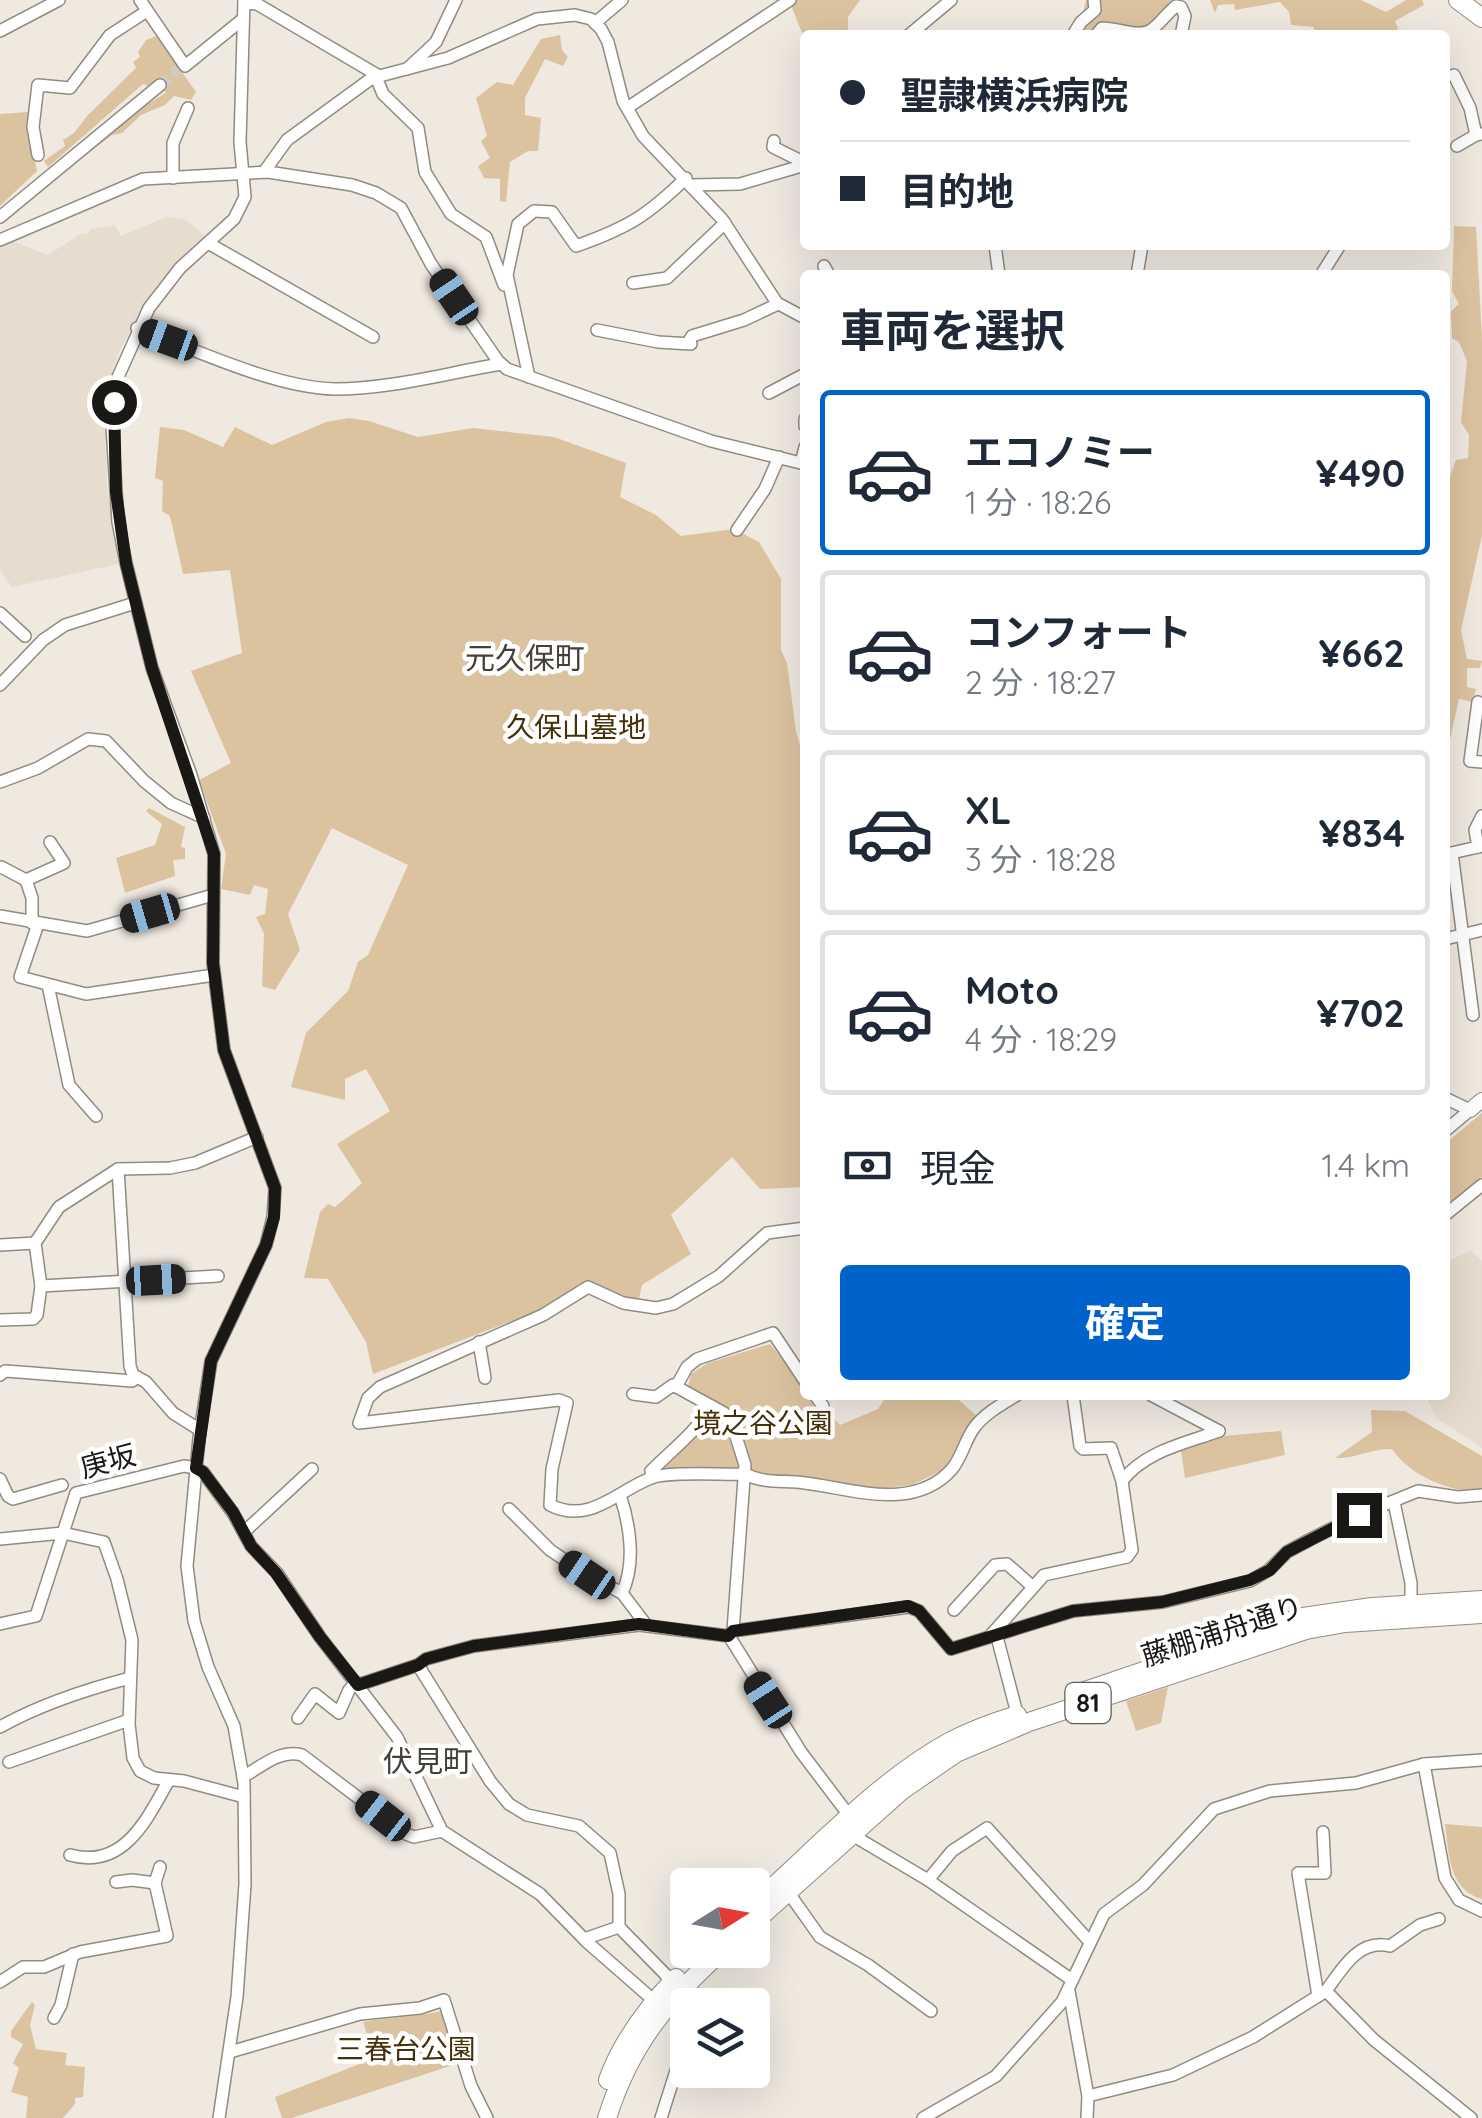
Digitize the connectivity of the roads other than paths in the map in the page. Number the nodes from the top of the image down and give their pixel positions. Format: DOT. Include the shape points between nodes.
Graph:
graph roads {
  1 [pos="59,0"];
  2 [pos="456,0"];
  3 [pos="622,0"];
  4 [pos="790,0"];
  5 [pos="951,0"];
  6 [pos="1094,0"];
  7 [pos="1458,0"];
  8 [pos="244,2"];
  9 [pos="263,3"];
  10 [pos="144,6"];
  11 [pos="1482,18"];
  12 [pos="243,20"];
  13 [pos="595,23"];
  14 [pos="915,30"];
  15 [pos="1077,30"];
  16 [pos="1152,30"];
  17 [pos="1183,30"];
  18 [pos="0,31"];
  19 [pos="406,69"];
  20 [pos="1454,75"];
  21 [pos="377,76"];
  22 [pos="160,85"];
  23 [pos="188,108"];
  24 [pos="627,108"];
  25 [pos="1479,135"];
  26 [pos="774,141"];
  27 [pos="1457,146"];
  28 [pos="38,155"];
  29 [pos="800,161"];
  30 [pos="800,166"];
  31 [pos="264,172"];
  32 [pos="245,174"];
  33 [pos="173,178"];
  34 [pos="688,182"];
  35 [pos="0,217"];
  36 [pos="726,223"];
  37 [pos="0,240"];
  38 [pos="208,243"];
  39 [pos="634,283"];
  40 [pos="511,296"];
  41 [pos="778,304"];
  42 [pos="800,315"];
  43 [pos="137,328"];
  44 [pos="597,330"];
  45 [pos="373,337"];
  46 [pos="502,364"];
  47 [pos="528,377"];
  48 [pos="800,377"];
  49 [pos="769,394"];
  50 [pos="779,458"];
  51 [pos="800,462"];
  52 [pos="737,530"];
  53 [pos="135,603"];
  54 [pos="0,612"];
  55 [pos="25,636"];
  56 [pos="0,685"];
  57 [pos="1478,702"];
  58 [pos="1482,762"];
  59 [pos="0,782"];
  60 [pos="1482,816"];
  61 [pos="204,818"];
  62 [pos="50,842"];
  63 [pos="1480,846"];
  64 [pos="1450,854"];
  65 [pos="1450,860"];
  66 [pos="1,867"];
  67 [pos="26,880"];
  68 [pos="213,895"];
  69 [pos="0,916"];
  70 [pos="35,923"];
  71 [pos="1482,930"];
  72 [pos="1463,936"];
  73 [pos="1450,939"];
  74 [pos="214,975"];
  75 [pos="48,985"];
  76 [pos="1473,1014"];
  77 [pos="1450,1099"];
  78 [pos="1476,1105"];
  79 [pos="96,1116"];
  80 [pos="1450,1126"];
  81 [pos="257,1136"];
  82 [pos="118,1169"];
  83 [pos="1482,1185"];
  84 [pos="1450,1210"];
  85 [pos="800,1229"];
  86 [pos="34,1243"];
  87 [pos="0,1244"];
  88 [pos="218,1276"];
  89 [pos="124,1281"];
  90 [pos="41,1286"];
  91 [pos="0,1320"];
  92 [pos="479,1342"];
  93 [pos="800,1374"];
  94 [pos="0,1375"];
  95 [pos="137,1377"];
  96 [pos="485,1378"];
  97 [pos="676,1387"];
  98 [pos="633,1394"];
  99 [pos="1008,1400"];
  100 [pos="1074,1400"];
  101 [pos="1160,1400"];
  102 [pos="711,1406"];
  103 [pos="200,1430"];
  104 [pos="196,1468"];
  105 [pos="312,1469"];
  106 [pos="744,1474"];
  107 [pos="653,1477"];
  108 [pos="0,1479"];
  109 [pos="1122,1480"];
  110 [pos="62,1485"];
  111 [pos="620,1496"];
  112 [pos="1482,1496"];
  113 [pos="1394,1502"];
  114 [pos="509,1509"];
  115 [pos="64,1532"];
  116 [pos="244,1532"];
  117 [pos="0,1539"];
  118 [pos="1033,1587"];
  119 [pos="622,1593"];
  120 [pos="1482,1600"];
  121 [pos="954,1610"];
  122 [pos="1411,1613"];
  123 [pos="1482,1614"];
  124 [pos="0,1624"];
  125 [pos="647,1626"];
  126 [pos="731,1633"];
  127 [pos="993,1634"];
  128 [pos="418,1665"];
  129 [pos="130,1678"];
  130 [pos="357,1684"];
  131 [pos="298,1718"];
  132 [pos="129,1720"];
  133 [pos="1019,1720"];
  134 [pos="0,1728"];
  135 [pos="1482,1760"];
  136 [pos="9,1762"];
  137 [pos="1424,1764"];
  138 [pos="243,1778"];
  139 [pos="169,1780"];
  140 [pos="244,1797"];
  141 [pos="852,1826"];
  142 [pos="442,1830"];
  143 [pos="1323,1832"];
  144 [pos="70,1855"];
  145 [pos="160,1867"];
  146 [pos="928,1880"];
  147 [pos="116,1882"];
  148 [pos="155,1883"];
  149 [pos="770,1892"];
  150 [pos="788,1892"];
  151 [pos="770,1908"];
  152 [pos="1482,1911"];
  153 [pos="1439,1919"];
  154 [pos="619,1926"];
  155 [pos="584,1939"];
  156 [pos="1089,1942"];
  157 [pos="73,1954"];
  158 [pos="705,1968"];
  159 [pos="0,1982"];
  160 [pos="1070,1983"];
  161 [pos="675,1988"];
  162 [pos="684,1988"];
  163 [pos="1322,1993"];
  164 [pos="670,1998"];
  165 [pos="659,2004"];
  166 [pos="931,2011"];
  167 [pos="54,2018"];
  168 [pos="230,2052"];
  169 [pos="671,2088"];
  170 [pos="1088,2096"];
  171 [pos="219,2118"];
  172 [pos="487,2118"];
  173 [pos="596,2118"];
  174 [pos="607,2118"];
  175 [pos="661,2118"];
  176 [pos="923,2118"];
  177 [pos="1087,2118"];
  178 [pos="1472,2118"];
  1 -- 18 [label="street"];
  2 -- 19 [label="street" via="436,42"];
  3 -- 13 [label="street"];
  4 -- 24 [label="street"];
  5 -- 14 [label="street"];
  6 -- 15 [label="street" via="1095,10"];
  7 -- 11 [label="main road"];
  8 -- 9 [label="street"];
  8 -- 12 [label="street"];
  9 -- 21 [label="street"];
  10 -- 12 [label="street" via="185,66"];
  10 -- 28 [label="street" via="110,35 70,88 38,85"];
  12 -- 32 [label="street"];
  13 -- 19 [label="street" via="575,15 538,19"];
  13 -- 24 [label="street" via="608,42"];
  16 -- 17 [label="street" via="1176,6 1185,16"];
  19 -- 21 [label="street"];
  20 -- 25 [label="street"];
  21 -- 31 [label="street" via="287,140"];
  21 -- 40 [label="street" via="383,94 418,128 425,172 452,214 486,236"];
  22 -- 35 [label="street"];
  23 -- 33 [label="street" via="173,143"];
  24 -- 34 [label="street" via="643,136"];
  25 -- 27 [label="street"];
  26 -- 29 [label="street" via="773,147"];
  30 -- 34 [label="street" via="740,184"];
  31 -- 32 [label="street"];
  31 -- 46 [label="street" via="352,185 394,203"];
  32 -- 33 [label="street"];
  32 -- 38 [label="street" via="241,206"];
  33 -- 37 [label="street" via="129,183"];
  34 -- 36 [label="street"];
  34 -- 40 [label="street" via="631,225 576,246 552,212 524,216 507,275"];
  36 -- 39 [label="street" via="667,278"];
  36 -- 41 [label="street"];
  38 -- 43 [label="street" via="171,277"];
  38 -- 45 [label="street"];
  40 -- 47 [label="street"];
  41 -- 42 [label="street"];
  41 -- 44 [label="street" via="692,336 692,344"];
  43 -- 46 [label="street" via="312,387 392,384"];
  43 -- 53 [label="street" via="115,390 112,440 118,522"];
  46 -- 47 [label="street"];
  47 -- 50 [label="street"];
  48 -- 49 [label="street"];
  50 -- 51 [label="street"];
  50 -- 52 [label="street"];
  53 -- 56 [label="street" via="65,625"];
  53 -- 61 [label="street"];
  54 -- 55 [label="street"];
  57 -- 58 [label="street" via="1470,760"];
  59 -- 61 [label="street" via="96,738 171,803"];
  60 -- 63 [label="street" via="1474,830"];
  61 -- 68 [label="street" via="214,854"];
  62 -- 67 [label="street" via="64,863"];
  63 -- 64 [label="street"];
  65 -- 72 [label="street"];
  66 -- 67 [label="street"];
  67 -- 70 [label="street"];
  68 -- 70 [label="street" via="87,932"];
  68 -- 74 [label="street"];
  69 -- 70 [label="street"];
  70 -- 75 [label="street" via="20,977"];
  71 -- 72 [label="street"];
  72 -- 73 [label="street"];
  72 -- 76 [label="street"];
  74 -- 75 [label="street" via="106,993"];
  74 -- 81 [label="street" via="229,1067"];
  75 -- 79 [label="street" via="70,1086"];
  77 -- 78 [label="street"];
  78 -- 80 [label="street"];
  81 -- 82 [label="street" via="195,1163"];
  81 -- 103 [label="street" via="275,1188 274,1217 211,1361"];
  82 -- 86 [label="street" via="60,1207"];
  82 -- 89 [label="street"];
  83 -- 84 [label="street"];
  85 -- 92 [label="street" via="767,1234 719,1276 673,1304 623,1303 588,1287"];
  86 -- 87 [label="street"];
  86 -- 90 [label="street"];
  88 -- 89 [label="street"];
  89 -- 90 [label="street"];
  89 -- 95 [label="street" via="130,1366"];
  90 -- 91 [label="street" via="38,1316"];
  92 -- 96 [label="street"];
  92 -- 111 [label="street" via="380,1387 358,1423 559,1400 567,1404 550,1505 577,1512"];
  93 -- 97 [label="street" via="773,1334 697,1359"];
  94 -- 95 [label="street"];
  95 -- 103 [label="street"];
  97 -- 98 [label="street" via="648,1398"];
  97 -- 102 [label="street"];
  99 -- 106 [label="street" via="974,1428 952,1469 928,1488 883,1496"];
  100 -- 109 [label="street" via="1080,1446 1112,1448"];
  101 -- 109 [label="street" via="1220,1431 1141,1462"];
  102 -- 106 [label="street" via="733,1427"];
  102 -- 107 [label="street" via="703,1422 651,1470"];
  103 -- 104 [label="street"];
  104 -- 115 [label="street, 庚坂" via="76,1493"];
  104 -- 116 [label="street"];
  104 -- 138 [label="street" via="190,1604 234,1726"];
  105 -- 116 [label="street"];
  106 -- 107 [label="street"];
  106 -- 126 [label="street"];
  107 -- 111 [label="street"];
  108 -- 110 [label="street" via="13,1500"];
  109 -- 118 [label="street" via="1128,1557 1044,1575"];
  111 -- 119 [label="street" via="629,1554"];
  112 -- 113 [label="street" via="1418,1491"];
  113 -- 122 [label="street"];
  113 -- 127 [label="street" via="1287,1552 1250,1580 1162,1602 1073,1611"];
  114 -- 119 [label="street" via="542,1544"];
  115 -- 117 [label="street"];
  115 -- 124 [label="street, 庚坂" via="36,1616"];
  115 -- 129 [label="street" via="104,1542 132,1640"];
  116 -- 130 [label="street"];
  118 -- 121 [label="street" via="1007,1564 995,1565"];
  118 -- 127 [label="street"];
  119 -- 125 [label="street"];
  120 -- 122 [label="main road, 藤棚浦舟通り / 81"];
  122 -- 123 [label="main road, 藤棚浦舟通り / 81"];
  122 -- 133 [label="main road, 藤棚浦舟通り / 81" via="1306,1630"];
  125 -- 126 [label="street"];
  125 -- 128 [label="street" via="474,1646"];
  126 -- 127 [label="street" via="908,1606 951,1649"];
  126 -- 141 [label="street"];
  127 -- 133 [label="street"];
  128 -- 130 [label="street"];
  128 -- 154 [label="street" via="509,1804 527,1815 579,1826 610,1853"];
  129 -- 132 [label="street"];
  129 -- 134 [label="street" via="26,1712"];
  130 -- 131 [label="street" via="340,1714 315,1694"];
  130 -- 142 [label="street" via="397,1737"];
  132 -- 136 [label="street"];
  132 -- 139 [label="street" via="140,1772"];
  133 -- 141 [label="main road, 藤棚浦舟通り / 81" via="956,1753"];
  135 -- 137 [label="street"];
  137 -- 152 [label="street" via="1445,1878 1458,1900"];
  137 -- 156 [label="street" via="1356,1783 1270,1791 1214,1809 1143,1885 1114,1904"];
  138 -- 140 [label="street"];
  138 -- 142 [label="street" via="294,1752 406,1834"];
  139 -- 140 [label="street"];
  139 -- 144 [label="street" via="134,1839 100,1858"];
  140 -- 168 [label="street" via="245,1884"];
  141 -- 146 [label="street"];
  141 -- 149 [label="main road, 藤棚浦舟通り / 81"];
  141 -- 150 [label="main road, 藤棚浦舟通り / 81"];
  142 -- 155 [label="street" via="540,1894"];
  143 -- 163 [label="street" via="1325,1873 1298,1873"];
  145 -- 148 [label="street"];
  146 -- 156 [label="street" via="952,1850 986,1828"];
  146 -- 160 [label="street"];
  147 -- 148 [label="street"];
  148 -- 157 [label="street" via="166,1936"];
  150 -- 151 [label="main road, 藤棚浦舟通り / 81"];
  150 -- 166 [label="street" via="820,1936"];
  153 -- 163 [label="street" via="1390,1946 1363,1947"];
  154 -- 155 [label="street"];
  154 -- 161 [label="street"];
  155 -- 165 [label="street"];
  156 -- 160 [label="street"];
  157 -- 159 [label="street" via="44,1967 20,1968"];
  157 -- 167 [label="street"];
  158 -- 162 [label="main road"];
  160 -- 170 [label="street"];
  160 -- 176 [label="street" via="1062,2002 988,2082"];
  163 -- 170 [label="street" via="1252,2037 1172,2074"];
  163 -- 178 [label="street"];
  164 -- 165 [label="main road"];
  165 -- 173 [label="main road" via="622,2047"];
  165 -- 174 [label="main road"];
  168 -- 171 [label="street"];
  168 -- 172 [label="street" via="360,2014 444,2000"];
  169 -- 175 [label="street"];
  170 -- 177 [label="street"];
}
